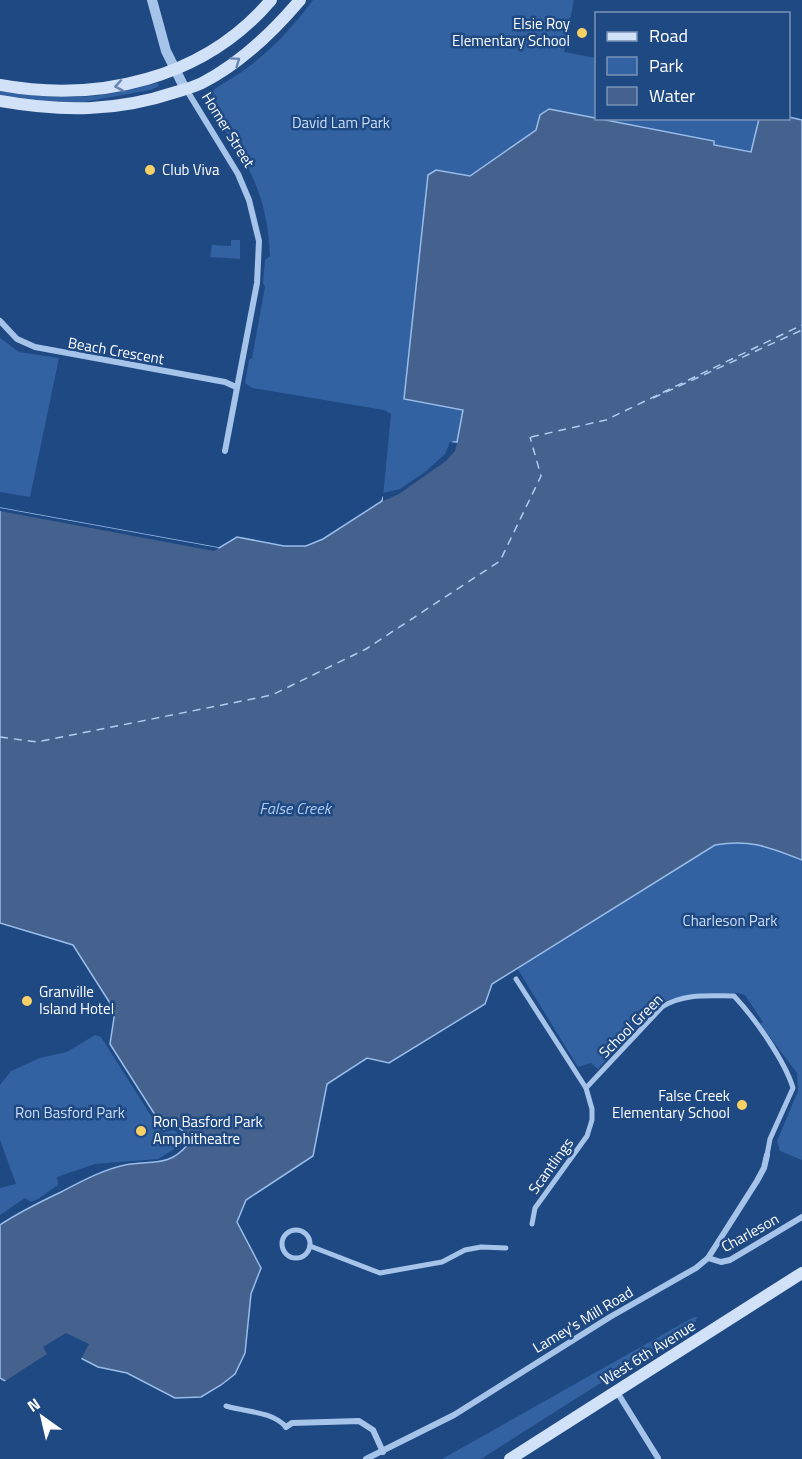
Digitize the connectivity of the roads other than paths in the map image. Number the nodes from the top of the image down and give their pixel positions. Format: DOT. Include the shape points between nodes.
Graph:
graph roads {
  1 [pos="152,0"];
  2 [pos="271,0"];
  3 [pos="300,0"];
  4 [pos="175,70"];
  5 [pos="0,85"];
  6 [pos="185,89"];
  7 [pos="0,101"];
  8 [pos="0,321"];
  9 [pos="236,387"];
  10 [pos="225,451"];
  11 [pos="516,979"];
  12 [pos="586,1088"];
  13 [pos="767,1155"];
  14 [pos="802,1217"];
  15 [pos="532,1224"];
  16 [pos="310,1246"];
  17 [pos="506,1248"];
  18 [pos="708,1258"];
  19 [pos="802,1273"];
  20 [pos="616,1391"];
  21 [pos="226,1406"];
  22 [pos="286,1426"];
  23 [pos="383,1452"];
  24 [pos="658,1458"];
  25 [pos="366,1459"];
  26 [pos="510,1459"];
  1 -- 4 [label="street, Homer Street"];
  2 -- 4 [label="main road" via="223,42"];
  6 -- 3 [label="main road, one-way" via="201,84 246,55"];
  4 -- 5 [label="main road, one-way" via="97,90 41,91"];
  4 -- 6 [label="street, Homer Street"];
  6 -- 7 [label="main road" via="133,104 99,108 39,108"];
  6 -- 9 [label="street, Homer Street" via="238,174 259,241 257,283"];
  8 -- 9 [label="street, Beach Crescent" via="17,339 35,347"];
  9 -- 10 [label="street, Homer Street"];
  11 -- 12 [label="street"];
  12 -- 13 [label="street, School Green" via="673,1000 734,996 789,1074 793,1088"];
  12 -- 15 [label="street, Scantlings" via="592,1108 587,1136 535,1208"];
  13 -- 18 [label="street, Lamey's Mill Road" via="757,1181"];
  14 -- 18 [label="street, Charleson" via="730,1260"];
  16 -- 16 [label="street" via="301,1231 288,1232 282,1240 283,1251 292,1258 304,1255"];
  16 -- 17 [label="street" via="380,1273 442,1262 465,1250"];
  18 -- 23 [label="street, Lamey's Mill Road" via="454,1415"];
  19 -- 20 [label="main road, West 6th Avenue"];
  20 -- 24 [label="street"];
  20 -- 26 [label="main road, West 6th Avenue"];
  21 -- 22 [label="street" via="280,1420"];
  22 -- 23 [label="street" via="359,1421 373,1430"];
  23 -- 25 [label="street, Lamey's Mill Road"];
}
